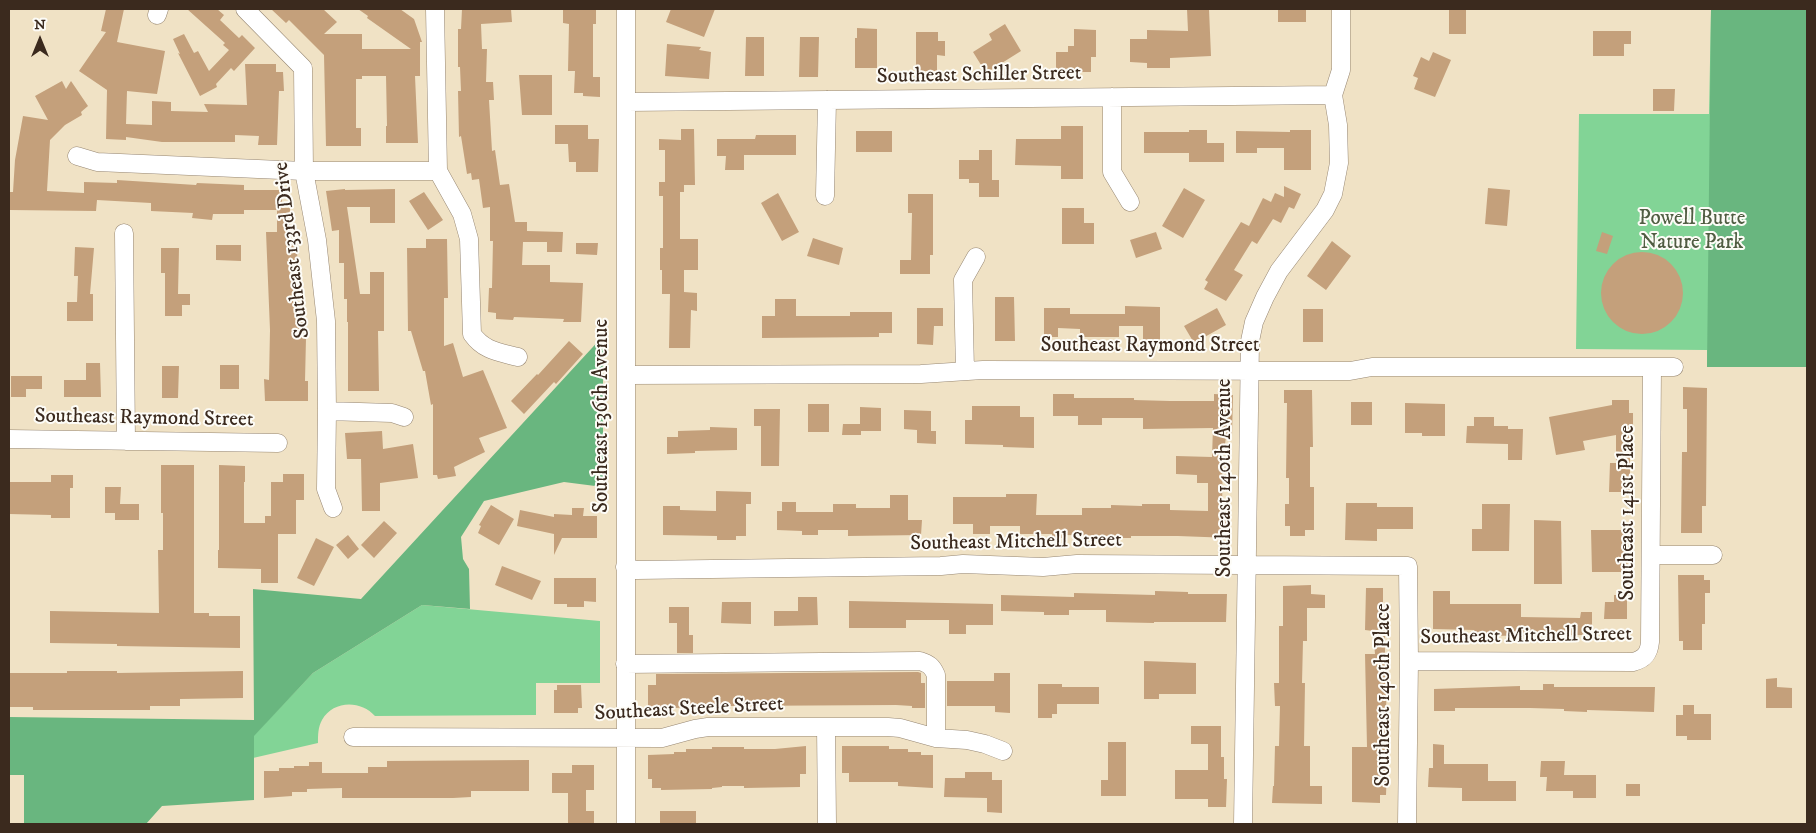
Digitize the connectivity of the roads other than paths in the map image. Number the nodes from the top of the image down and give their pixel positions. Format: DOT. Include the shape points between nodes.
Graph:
graph roads {
  1 [pos="245,9"];
  2 [pos="436,9"];
  3 [pos="626,9"];
  4 [pos="1341,9"];
  5 [pos="1333,95"];
  6 [pos="1112,97"];
  7 [pos="826,100"];
  8 [pos="626,102"];
  9 [pos="76,156"];
  10 [pos="304,171"];
  11 [pos="438,171"];
  12 [pos="825,196"];
  13 [pos="1130,202"];
  14 [pos="124,233"];
  15 [pos="976,257"];
  16 [pos="518,357"];
  17 [pos="1674,367"];
  18 [pos="1652,368"];
  19 [pos="1249,369"];
  20 [pos="965,371"];
  21 [pos="626,375"];
  22 [pos="327,411"];
  23 [pos="404,417"];
  24 [pos="9,440"];
  25 [pos="126,441"];
  26 [pos="278,443"];
  27 [pos="333,508"];
  28 [pos="1652,555"];
  29 [pos="1713,555"];
  30 [pos="1248,565"];
  31 [pos="1408,566"];
  32 [pos="625,568"];
  33 [pos="1644,657"];
  34 [pos="1409,661"];
  35 [pos="625,664"];
  36 [pos="826,727"];
  37 [pos="353,736"];
  38 [pos="625,738"];
  39 [pos="936,738"];
  40 [pos="1003,751"];
  41 [pos="626,824"];
  42 [pos="827,824"];
  43 [pos="1243,824"];
  44 [pos="1407,824"];
  1 -- 10 [label="street, Southeast 133rd Drive" via="303,68"];
  2 -- 11 [label="street"];
  3 -- 8 [label="street, Southeast 136th Avenue"];
  4 -- 5 [label="street, Southeast 140th Avenue" via="1341,70"];
  5 -- 6 [label="street, Southeast Schiller Street"];
  5 -- 19 [label="street, Southeast 140th Avenue" via="1339,163 1333,194 1265,296 1254,322"];
  6 -- 7 [label="street, Southeast Schiller Street"];
  6 -- 13 [label="street" via="1112,172"];
  7 -- 8 [label="street, Southeast Schiller Street"];
  7 -- 12 [label="street"];
  8 -- 21 [label="street, Southeast 136th Avenue"];
  9 -- 10 [label="street" via="97,162"];
  10 -- 11 [label="street"];
  10 -- 22 [label="street, Southeast 133rd Drive" via="326,321"];
  11 -- 16 [label="street" via="462,214 469,239 472,334 488,348"];
  14 -- 25 [label="street"];
  15 -- 20 [label="street" via="963,280"];
  17 -- 18 [label="street, Southeast Raymond Street"];
  18 -- 19 [label="street, Southeast Raymond Street"];
  18 -- 28 [label="street, Southeast 141st Place"];
  19 -- 20 [label="street, Southeast Raymond Street"];
  19 -- 30 [label="street, Southeast 140th Avenue"];
  20 -- 21 [label="street, Southeast Raymond Street"];
  21 -- 32 [label="street, Southeast 136th Avenue"];
  22 -- 23 [label="street" via="392,413"];
  22 -- 27 [label="street, Southeast 133rd Drive" via="326,489"];
  24 -- 25 [label="street, Southeast Raymond Street"];
  25 -- 26 [label="street, Southeast Raymond Street"];
  28 -- 29 [label="street"];
  28 -- 33 [label="street, Southeast 141st Place" via="1650,642"];
  30 -- 31 [label="street, Southeast Mitchell Street"];
  30 -- 32 [label="street, Southeast Mitchell Street"];
  30 -- 43 [label="street, Southeast 140th Avenue"];
  31 -- 34 [label="street, Southeast 140th Place"];
  32 -- 35 [label="street, Southeast 136th Avenue"];
  33 -- 34 [label="street, Southeast Mitchell Street" via="1633,662"];
  34 -- 44 [label="street, Southeast 140th Place"];
  35 -- 38 [label="street, Southeast 136th Avenue"];
  35 -- 39 [label="street, Southeast Steele Street" via="920,661 933,668 936,675"];
  36 -- 38 [label="street, Southeast Steele Street" via="708,727 662,738"];
  36 -- 39 [label="street, Southeast Steele Street" via="888,727"];
  36 -- 42 [label="street"];
  37 -- 38 [label="street, Southeast Steele Street"];
  38 -- 41 [label="street, Southeast 136th Avenue"];
  39 -- 40 [label="street, Southeast Steele Street" via="967,740"];
}
